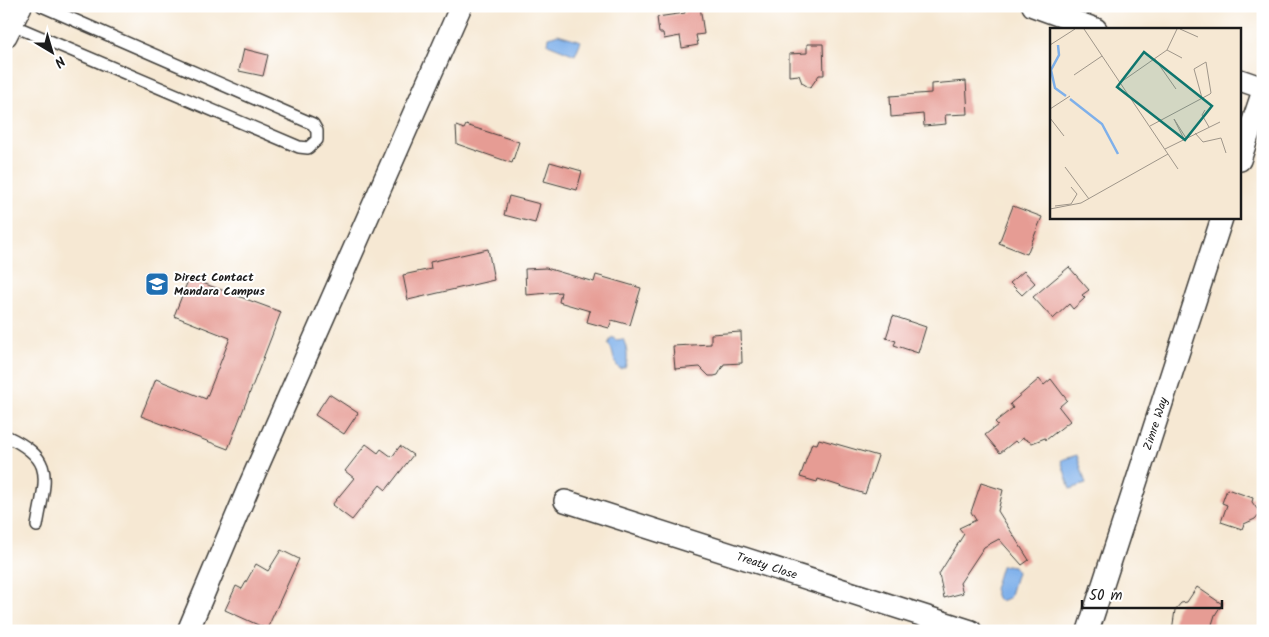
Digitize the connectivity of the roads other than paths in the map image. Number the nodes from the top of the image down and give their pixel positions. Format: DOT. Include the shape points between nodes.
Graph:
graph roads {
  1 [pos="42,6"];
  2 [pos="461,6"];
  3 [pos="1033,6"];
  4 [pos="13,23"];
  5 [pos="1093,28"];
  6 [pos="1242,81"];
  7 [pos="1263,90"];
  8 [pos="1242,154"];
  9 [pos="1222,219"];
  10 [pos="6,436"];
  11 [pos="565,501"];
  12 [pos="36,526"];
  13 [pos="188,631"];
  14 [pos="971,631"];
  15 [pos="1088,631"];
  1 -- 4 [label="lane" via="313,124 317,140 308,148 299,147"];
  2 -- 13 [label="street"];
  3 -- 5 [label="street"];
  6 -- 7 [label="street"];
  7 -- 8 [label="street"];
  9 -- 15 [label="street, Zimre Way"];
  10 -- 12 [label="lane" via="27,445 39,456 46,475"];
  11 -- 14 [label="street, Treaty Close"];
}
